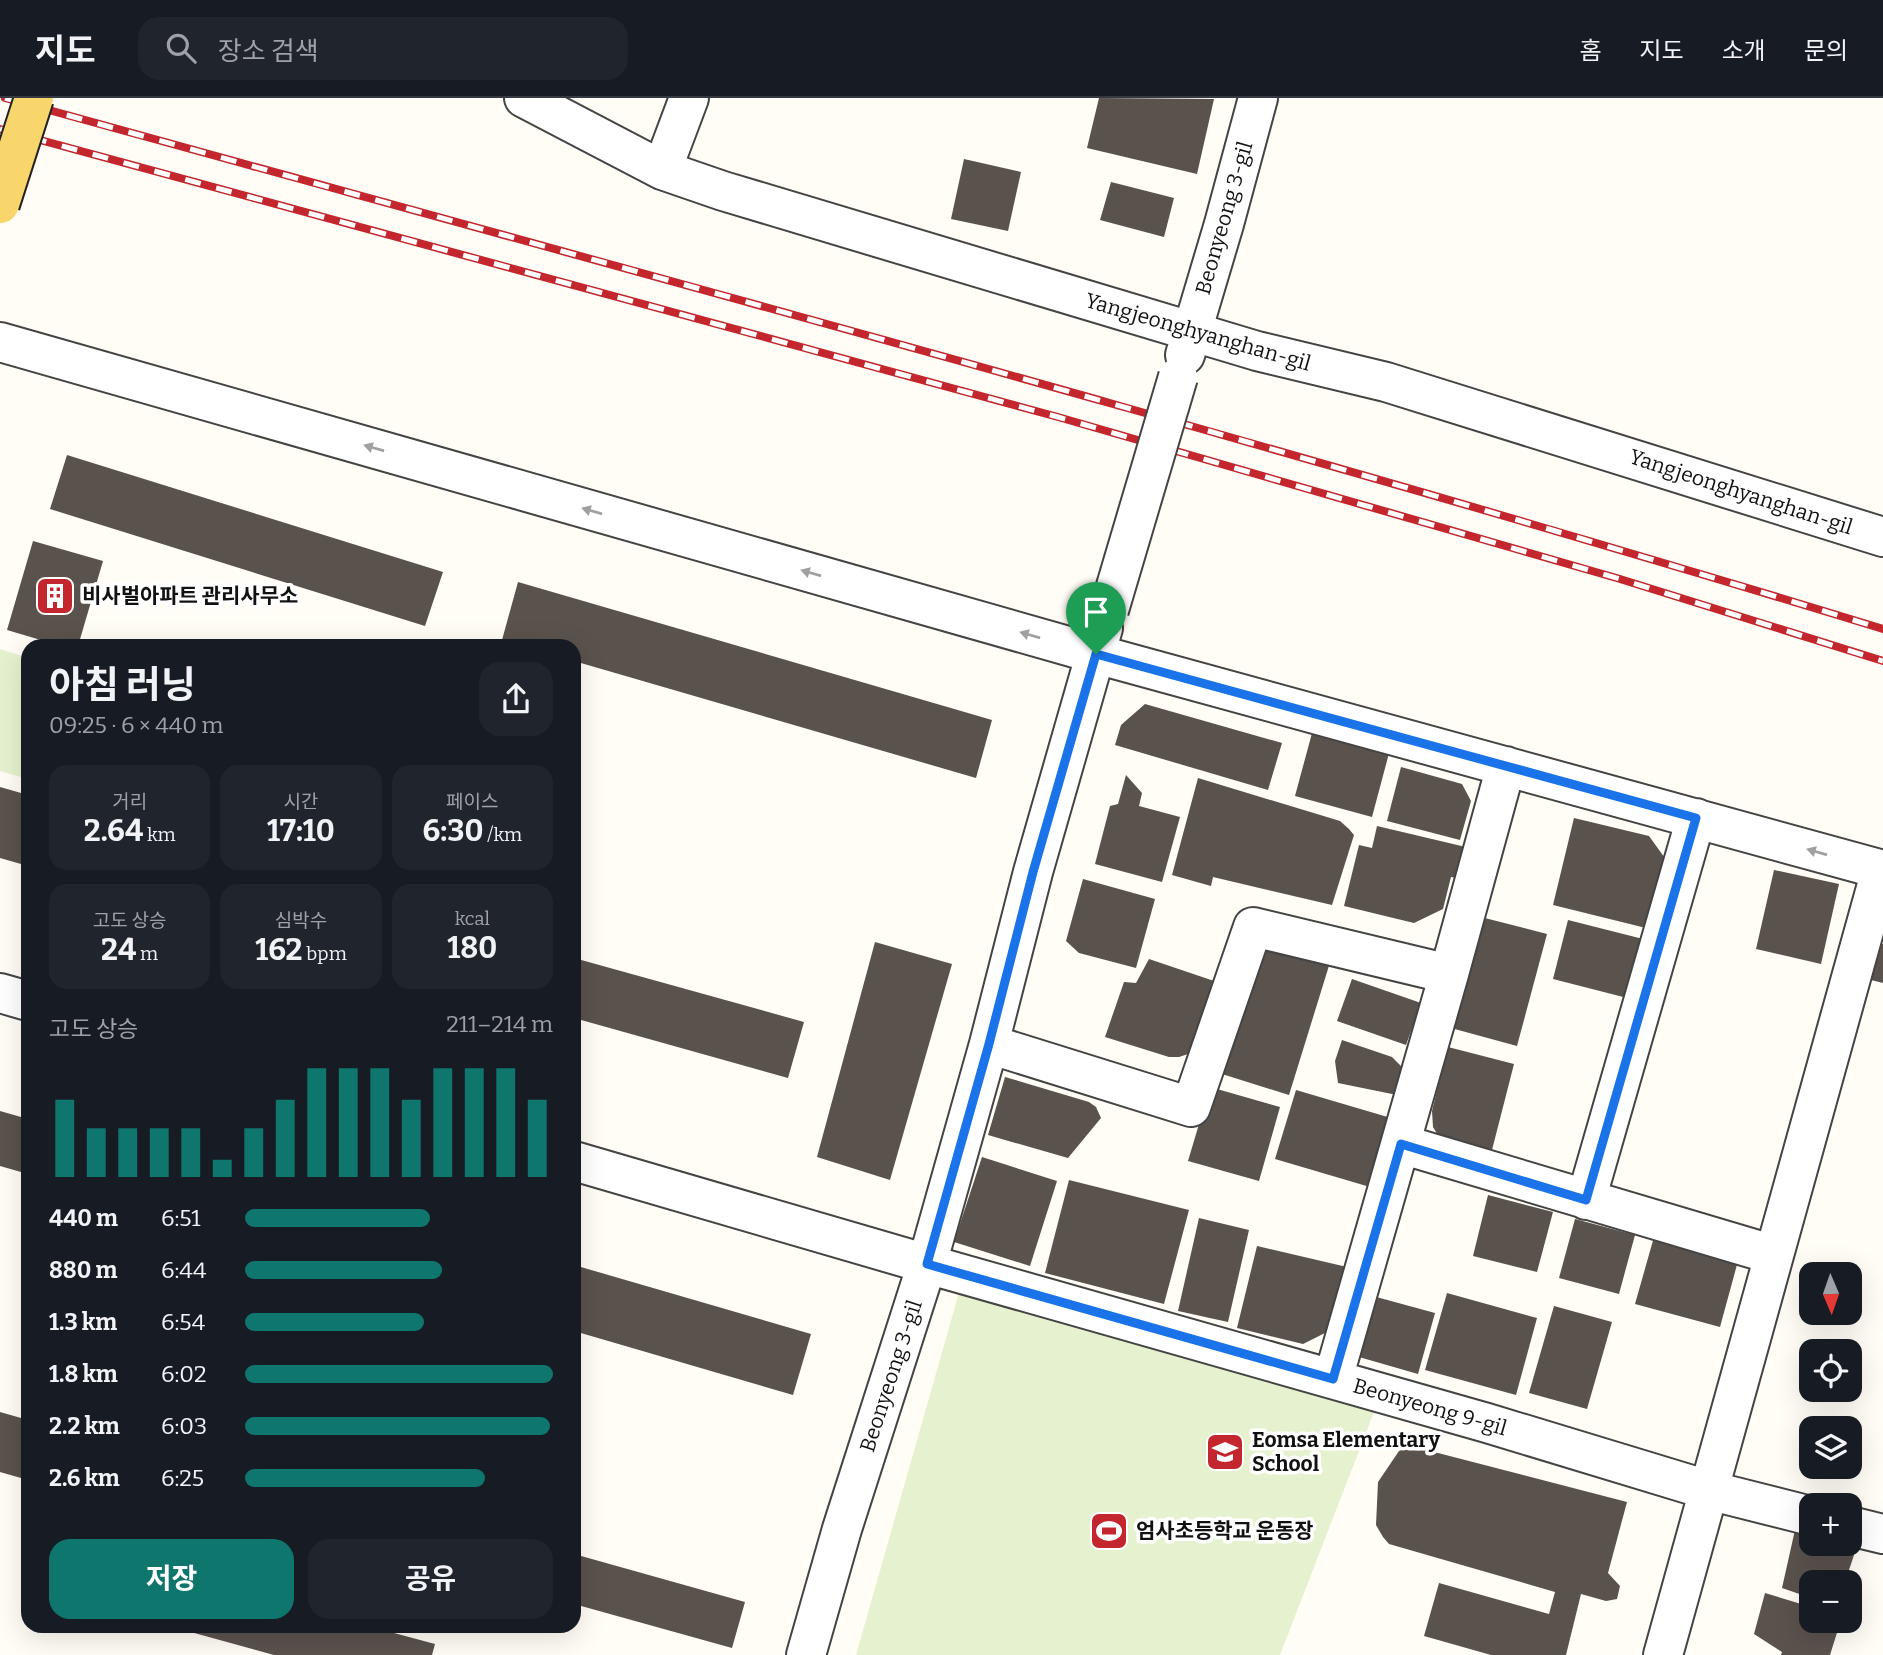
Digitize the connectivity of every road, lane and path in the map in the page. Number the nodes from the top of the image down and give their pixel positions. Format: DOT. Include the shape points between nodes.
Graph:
graph roads {
  1 [pos="34,98"];
  2 [pos="524,98"];
  3 [pos="689,98"];
  4 [pos="1258,98"];
  5 [pos="662,170"];
  6 [pos="0,204"];
  7 [pos="1192,331"];
  8 [pos="0,342"];
  9 [pos="1883,537"];
  10 [pos="1096,654"];
  11 [pos="1506,766"];
  12 [pos="1696,818"];
  13 [pos="1882,870"];
  14 [pos="1449,974"];
  15 [pos="0,993"];
  16 [pos="21,999"];
  17 [pos="989,1044"];
  18 [pos="1401,1144"];
  19 [pos="581,1163"];
  20 [pos="1586,1200"];
  21 [pos="1774,1255"];
  22 [pos="927,1264"];
  23 [pos="1333,1379"];
  24 [pos="1708,1490"];
  25 [pos="1799,1513"];
  26 [pos="1862,1529"];
  27 [pos="1883,1534"];
  28 [pos="806,1655"];
  29 [pos="1663,1655"];
  1 -- 6 [label="main road, bridge"];
  2 -- 5 [label="street, Yangjeonghyanghan-gil"];
  3 -- 5 [label="street"];
  4 -- 7 [label="street, Beonyeong 3-gil"];
  5 -- 7 [label="street, Yangjeonghyanghan-gil"];
  7 -- 9 [label="street, Yangjeonghyanghan-gil" via="1386,382"];
  7 -- 10 [label="street, Beonyeong 3-gil, bridge"];
  10 -- 8 [label="street, one-way"];
  10 -- 11 [label="street"];
  10 -- 17 [label="street, Beonyeong 3-gil"];
  11 -- 12 [label="street"];
  11 -- 14 [label="street"];
  13 -- 12 [label="street, one-way"];
  12 -- 20 [label="street"];
  13 -- 21 [label="street"];
  14 -- 17 [label="street" via="1253,927 1191,1107"];
  14 -- 18 [label="street"];
  15 -- 16 [label="street"];
  17 -- 22 [label="street, Beonyeong 3-gil"];
  18 -- 20 [label="street"];
  18 -- 23 [label="street"];
  19 -- 22 [label="street, Beonyeong 9-gil"];
  20 -- 21 [label="street"];
  21 -- 24 [label="street"];
  22 -- 23 [label="street, Beonyeong 9-gil"];
  22 -- 28 [label="street, Beonyeong 3-gil"];
  23 -- 24 [label="street, Beonyeong 9-gil"];
  24 -- 25 [label="street, Beonyeong 9-gil"];
  24 -- 29 [label="street"];
  26 -- 27 [label="street"];
}
